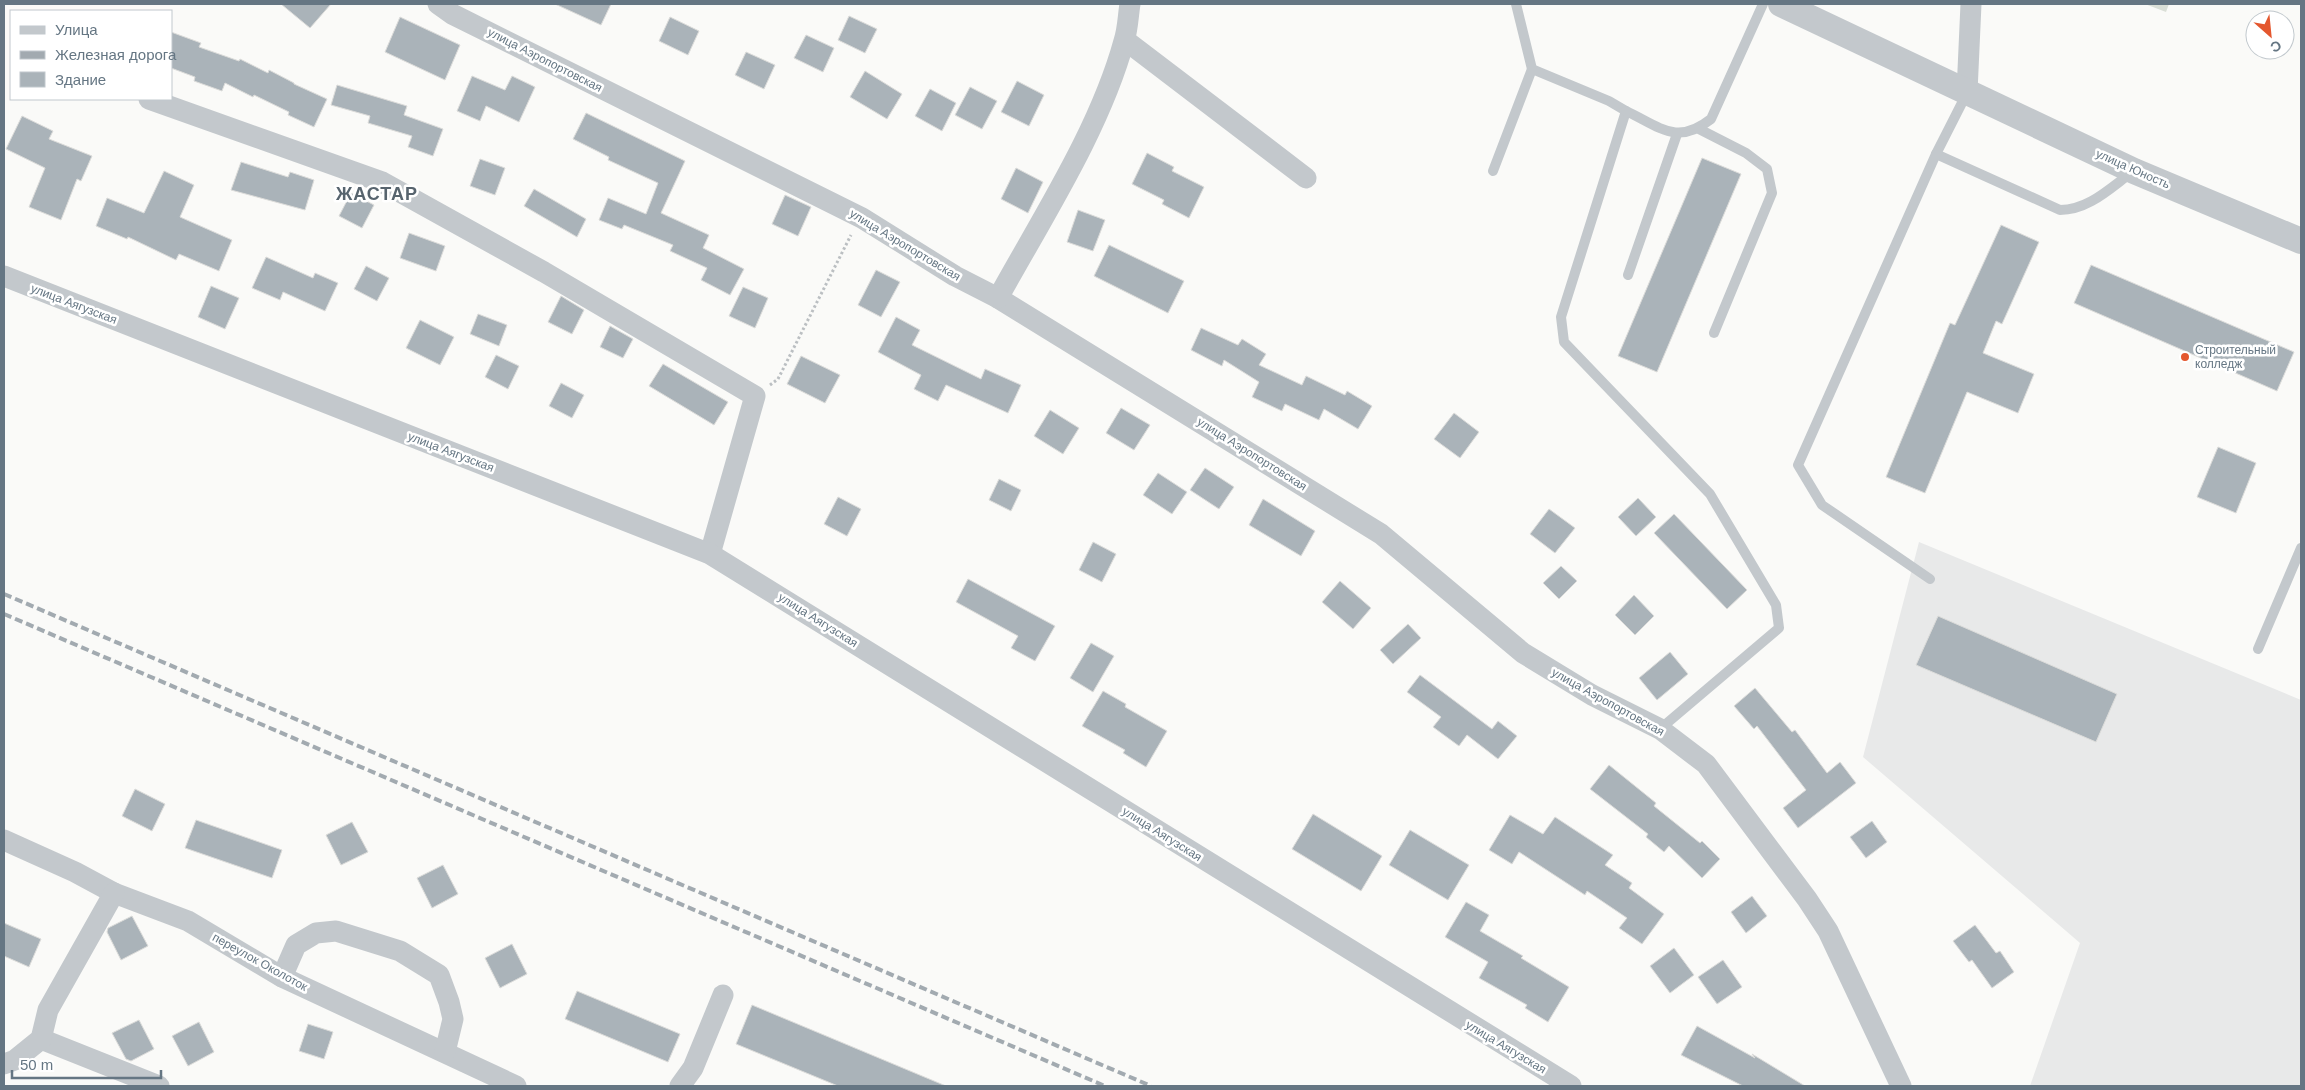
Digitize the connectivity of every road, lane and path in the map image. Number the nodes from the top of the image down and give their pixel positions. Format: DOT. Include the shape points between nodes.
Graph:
graph roads {
  1 [pos="438,4"];
  2 [pos="1130,4"];
  3 [pos="1516,4"];
  4 [pos="1763,4"];
  5 [pos="1781,4"];
  6 [pos="1971,4"];
  7 [pos="1125,40"];
  8 [pos="1532,69"];
  9 [pos="1967,92"];
  10 [pos="151,100"];
  11 [pos="1626,111"];
  12 [pos="1699,129"];
  13 [pos="1677,134"];
  14 [pos="1936,154"];
  15 [pos="1493,171"];
  16 [pos="2134,171"];
  17 [pos="1306,178"];
  18 [pos="862,218"];
  19 [pos="2301,241"];
  20 [pos="1628,274"];
  21 [pos="4,276"];
  22 [pos="998,298"];
  23 [pos="1714,333"];
  24 [pos="755,396"];
  25 [pos="2301,548"];
  26 [pos="710,554"];
  27 [pos="1930,579"];
  28 [pos="2258,649"];
  29 [pos="1660,729"];
  30 [pos="4,840"];
  31 [pos="114,893"];
  32 [pos="282,977"];
  33 [pos="723,995"];
  34 [pos="41,1039"];
  35 [pos="444,1052"];
  36 [pos="4,1064"];
  37 [pos="159,1086"];
  38 [pos="516,1086"];
  39 [pos="680,1086"];
  40 [pos="1571,1086"];
  41 [pos="1901,1086"];
  1 -- 18 [label="street, улица Аэропортовская" via="452,14"];
  2 -- 7 [label="street"];
  3 -- 8 [label="lane"];
  4 -- 12 [label="lane" via="1711,120"];
  5 -- 9 [label="street, улица Юность"];
  6 -- 9 [label="street"];
  7 -- 17 [label="street"];
  7 -- 22 [label="street" via="1084,143"];
  8 -- 11 [label="lane"];
  8 -- 15 [label="lane"];
  9 -- 14 [label="lane"];
  9 -- 16 [label="street, улица Юность"];
  10 -- 24 [label="street" via="382,182 544,272"];
  11 -- 13 [label="lane"];
  11 -- 29 [label="lane" via="1561,317 1564,342 1710,494 1776,605 1779,628"];
  12 -- 13 [label="lane"];
  12 -- 23 [label="lane" via="1746,153 1767,169 1772,193"];
  13 -- 20 [label="lane"];
  14 -- 16 [label="lane" via="2060,210 2085,206"];
  14 -- 27 [label="lane" via="1798,465 1822,505"];
  16 -- 19 [label="street, улица Юность"];
  18 -- 22 [label="street, улица Аэропортовская"];
  18 -- 24 [label="path" via="778,379"];
  21 -- 26 [label="street, улица Аягузская"];
  22 -- 29 [label="street, улица Аэропортовская" via="1381,534 1523,654 1592,696"];
  24 -- 26 [label="street"];
  25 -- 28 [label="lane"];
  26 -- 40 [label="street, улица Аягузская"];
  29 -- 41 [label="street, улица Аэропортовская" via="1706,764 1807,899 1828,931"];
  30 -- 31 [label="street, переулок Околоток"];
  31 -- 32 [label="street, переулок Околоток" via="188,920"];
  31 -- 34 [label="street" via="48,1010"];
  32 -- 35 [label="street, переулок Околоток"];
  32 -- 35 [label="street" via="296,945 316,934 336,931 400,951 439,976 454,1019"];
  33 -- 39 [label="street" via="694,1068"];
  34 -- 36 [label="street" via="15,1060"];
  34 -- 37 [label="street"];
  35 -- 38 [label="street, переулок Околоток"];
}
